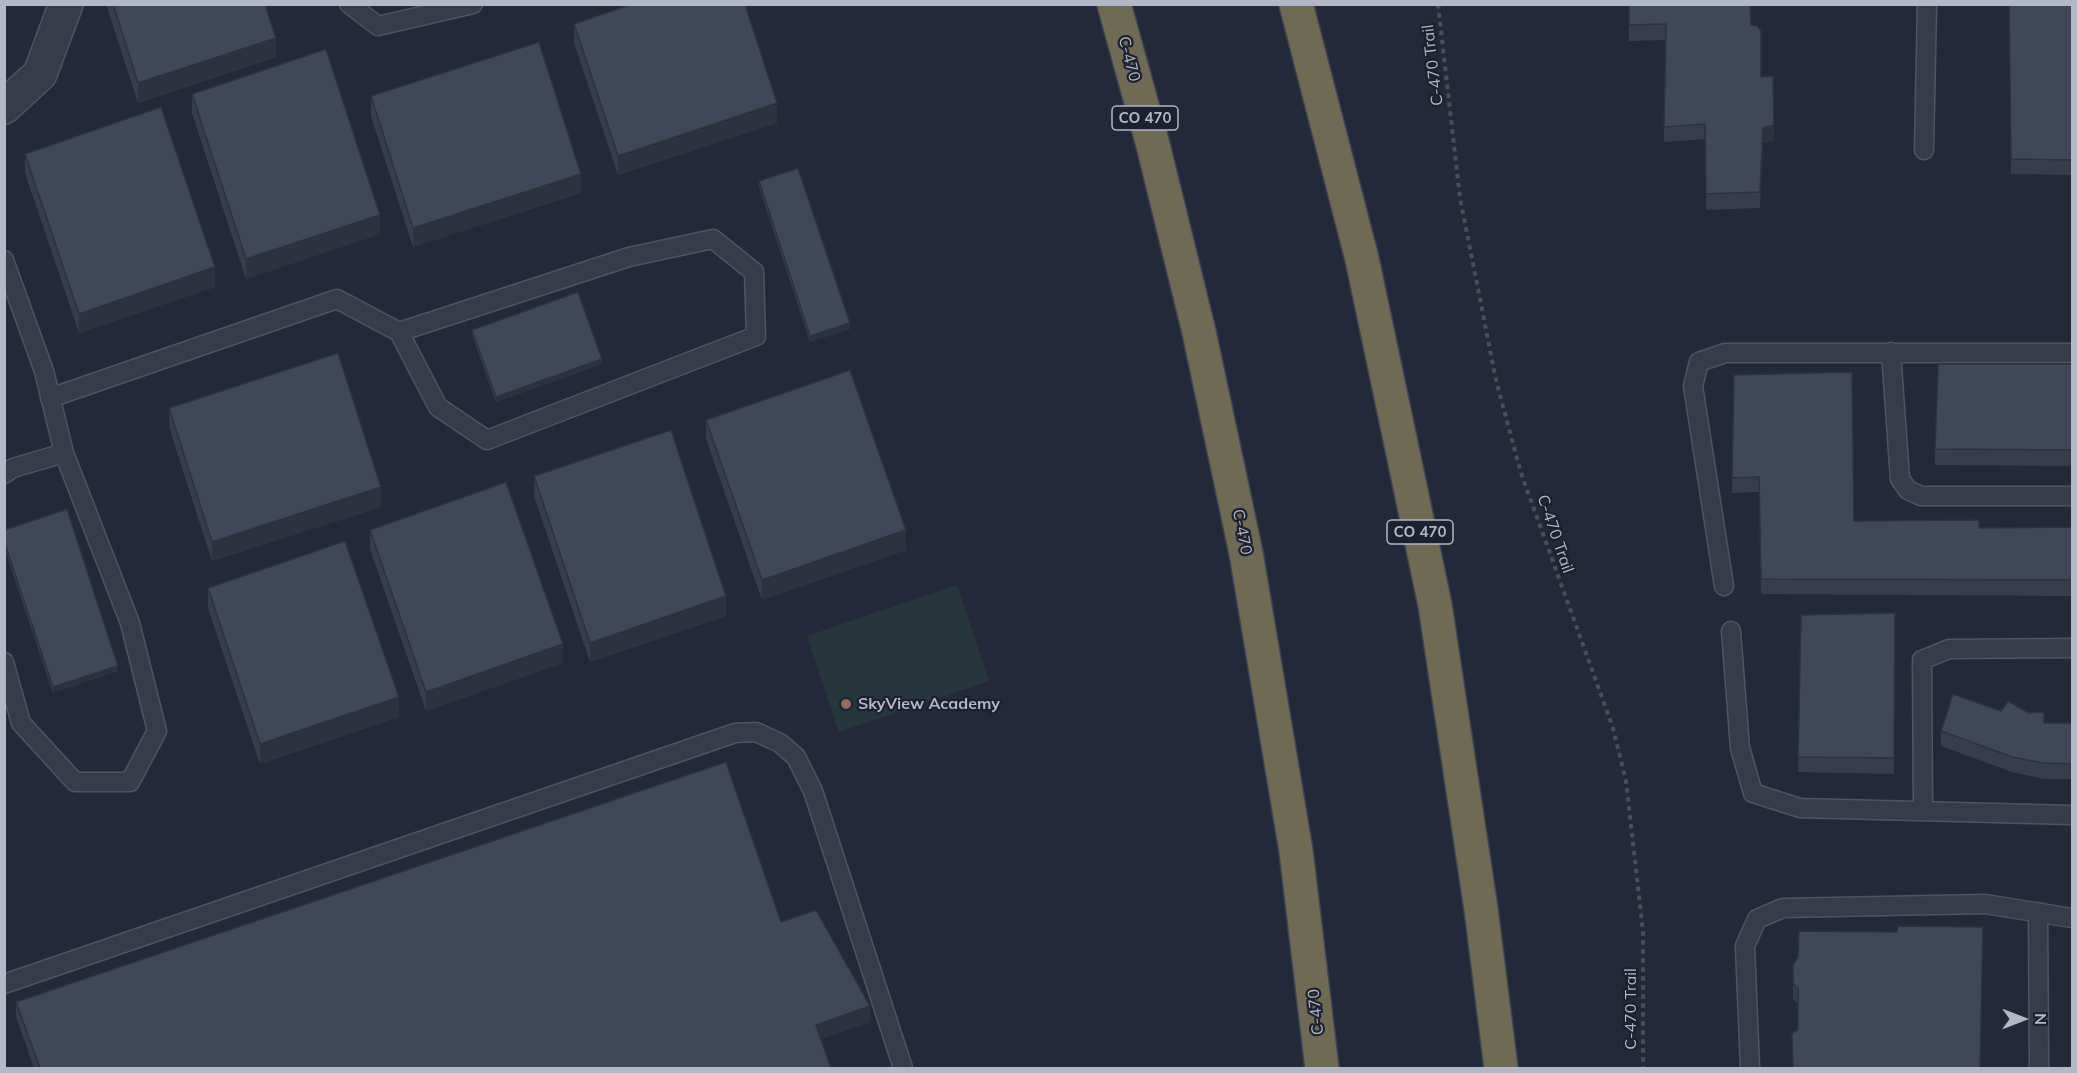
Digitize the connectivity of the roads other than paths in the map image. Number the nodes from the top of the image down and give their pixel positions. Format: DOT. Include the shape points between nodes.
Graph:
graph roads {
  1 [pos="66,4"];
  2 [pos="349,4"];
  3 [pos="473,4"];
  4 [pos="1114,4"];
  5 [pos="1296,4"];
  6 [pos="1927,4"];
  7 [pos="4,107"];
  8 [pos="1924,150"];
  9 [pos="4,260"];
  10 [pos="399,332"];
  11 [pos="1892,352"];
  12 [pos="2073,353"];
  13 [pos="50,398"];
  14 [pos="64,453"];
  15 [pos="4,474"];
  16 [pos="2073,495"];
  17 [pos="1724,586"];
  18 [pos="1731,631"];
  19 [pos="2073,648"];
  20 [pos="4,662"];
  21 [pos="1923,811"];
  22 [pos="2073,815"];
  23 [pos="2038,912"];
  24 [pos="2073,918"];
  25 [pos="4,984"];
  26 [pos="903,1068"];
  27 [pos="1322,1068"];
  28 [pos="1501,1068"];
  29 [pos="1750,1068"];
  30 [pos="2039,1068"];
  1 -- 7 [label="street" via="40,74"];
  2 -- 3 [label="lane" via="378,26"];
  4 -- 27 [label="highway, C-470 / CO 470" via="1199,332 1246,553 1300,875"];
  5 -- 28 [label="highway, CO 470" via="1362,259 1435,605"];
  6 -- 8 [label="lane"];
  9 -- 13 [label="lane"];
  10 -- 10 [label="lane" via="438,408 487,440 756,336 754,272 713,239 628,257"];
  10 -- 13 [label="lane" via="337,299"];
  11 -- 12 [label="lane"];
  11 -- 16 [label="lane" via="1900,479 1908,490 1921,496"];
  11 -- 17 [label="lane" via="1725,353 1699,362 1694,386"];
  13 -- 14 [label="lane"];
  14 -- 15 [label="lane"];
  14 -- 20 [label="lane" via="130,623 157,731 130,782 75,782 21,723"];
  18 -- 21 [label="lane" via="1740,748 1753,793 1800,808"];
  19 -- 21 [label="lane" via="1949,649 1923,660"];
  21 -- 22 [label="lane"];
  23 -- 24 [label="lane"];
  23 -- 29 [label="lane" via="1985,904 1783,908 1757,919 1745,946"];
  23 -- 30 [label="lane"];
  25 -- 26 [label="lane" via="735,733 756,732 780,743 796,757 813,791"];
}
